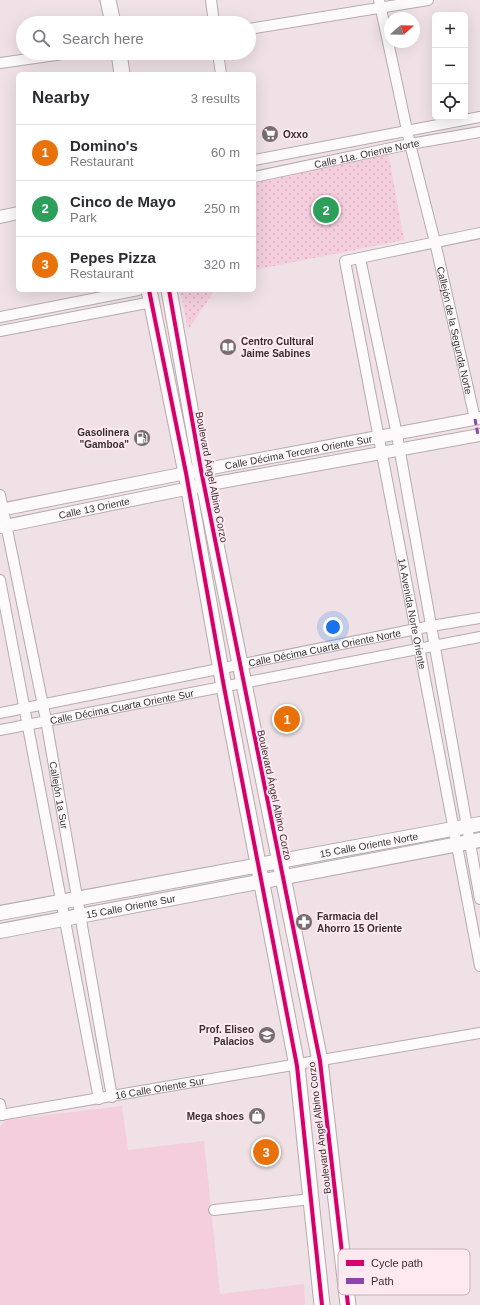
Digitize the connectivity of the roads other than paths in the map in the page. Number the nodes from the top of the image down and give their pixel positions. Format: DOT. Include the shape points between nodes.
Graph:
graph roads {
  1 [pos="108,0"];
  2 [pos="211,0"];
  3 [pos="428,0"];
  4 [pos="380,4"];
  5 [pos="111,16"];
  6 [pos="213,16"];
  7 [pos="256,28"];
  8 [pos="21,60"];
  9 [pos="120,60"];
  10 [pos="219,60"];
  11 [pos="0,63"];
  12 [pos="122,72"];
  13 [pos="221,72"];
  14 [pos="480,117"];
  15 [pos="408,131"];
  16 [pos="480,132"];
  17 [pos="410,144"];
  18 [pos="256,160"];
  19 [pos="256,177"];
  20 [pos="16,213"];
  21 [pos="0,217"];
  22 [pos="480,233"];
  23 [pos="435,242"];
  24 [pos="360,258"];
  25 [pos="128,292"];
  26 [pos="169,292"];
  27 [pos="151,296"];
  28 [pos="92,299"];
  29 [pos="55,305"];
  30 [pos="95,312"];
  31 [pos="0,317"];
  32 [pos="58,320"];
  33 [pos="0,331"];
  34 [pos="477,419"];
  35 [pos="397,435"];
  36 [pos="379,438"];
  37 [pos="479,438"];
  38 [pos="399,449"];
  39 [pos="382,453"];
  40 [pos="292,454"];
  41 [pos="296,468"];
  42 [pos="202,470"];
  43 [pos="186,473"];
  44 [pos="205,485"];
  45 [pos="189,489"];
  46 [pos="0,495"];
  47 [pos="2,510"];
  48 [pos="3,526"];
  49 [pos="0,580"];
  50 [pos="480,618"];
  51 [pos="431,626"];
  52 [pos="414,630"];
  53 [pos="480,637"];
  54 [pos="435,646"];
  55 [pos="418,648"];
  56 [pos="241,666"];
  57 [pos="221,669"];
  58 [pos="169,680"];
  59 [pos="244,682"];
  60 [pos="224,687"];
  61 [pos="172,696"];
  62 [pos="42,705"];
  63 [pos="25,708"];
  64 [pos="0,713"];
  65 [pos="46,720"];
  66 [pos="28,723"];
  67 [pos="0,730"];
  68 [pos="57,780"];
  69 [pos="40,783"];
  70 [pos="474,826"];
  71 [pos="454,829"];
  72 [pos="469,842"];
  73 [pos="281,861"];
  74 [pos="258,864"];
  75 [pos="284,876"];
  76 [pos="262,881"];
  77 [pos="78,897"];
  78 [pos="480,899"];
  79 [pos="62,900"];
  80 [pos="0,913"];
  81 [pos="81,916"];
  82 [pos="65,918"];
  83 [pos="0,931"];
  84 [pos="480,966"];
  85 [pos="480,1033"];
  86 [pos="320,1061"];
  87 [pos="297,1066"];
  88 [pos="112,1097"];
  89 [pos="99,1099"];
  90 [pos="0,1104"];
  91 [pos="1,1116"];
  92 [pos="311,1199"];
  93 [pos="214,1210"];
  94 [pos="342,1249"];
  95 [pos="347,1295"];
  96 [pos="322,1305"];
  97 [pos="348,1305"];
  1 -- 5 [label="main road"];
  2 -- 6 [label="street"];
  3 -- 4 [label="street"];
  4 -- 7 [label="street"];
  4 -- 15 [label="street, Callejón de la Segunda Norte"];
  8 -- 11 [label="street"];
  9 -- 12 [label="main road"];
  10 -- 13 [label="street"];
  14 -- 15 [label="street, Calle 11a. Oriente Norte"];
  15 -- 17 [label="street, Callejón de la Segunda Norte"];
  15 -- 18 [label="street, Calle 11a. Oriente Norte"];
  16 -- 17 [label="street, Calle 11a. Oriente Norte"];
  17 -- 19 [label="street, Calle 11a. Oriente Norte"];
  17 -- 23 [label="street, Callejón de la Segunda Norte"];
  20 -- 21 [label="street"];
  22 -- 23 [label="street"];
  23 -- 24 [label="street"];
  23 -- 34 [label="street, Callejón de la Segunda Norte"];
  24 -- 35 [label="street, 1A Avenida Norte Oriente"];
  24 -- 36 [label="street, 1A Avenida Norte Oriente" via="345,261"];
  25 -- 28 [label="street"];
  26 -- 42 [label="main road, Boulevard Ángel Albino Corzo"];
  27 -- 30 [label="street"];
  27 -- 43 [label="main road, Boulevard Ángel Albino Corzo"];
  28 -- 29 [label="street"];
  28 -- 30 [label="street"];
  29 -- 31 [label="street"];
  29 -- 32 [label="street"];
  30 -- 32 [label="street"];
  32 -- 33 [label="street"];
  34 -- 35 [label="street, Calle Décima Tercera Oriente Sur"];
  35 -- 36 [label="street, Calle Décima Tercera Oriente Sur"];
  35 -- 38 [label="street, 1A Avenida Norte Oriente"];
  36 -- 39 [label="street, 1A Avenida Norte Oriente"];
  36 -- 40 [label="street, Calle Décima Tercera Oriente Sur"];
  37 -- 38 [label="street, Calle Décima Tercera Oriente Sur"];
  38 -- 39 [label="street, Calle Décima Tercera Oriente Sur"];
  38 -- 51 [label="street, 1A Avenida Norte Oriente"];
  39 -- 41 [label="street, Calle Décima Tercera Oriente Sur"];
  39 -- 52 [label="street, 1A Avenida Norte Oriente"];
  40 -- 41 [label="street"];
  40 -- 42 [label="street, Calle Décima Tercera Oriente Sur"];
  41 -- 44 [label="street, Calle Décima Tercera Oriente Sur"];
  42 -- 43 [label="street, Calle Décima Tercera Oriente Sur"];
  42 -- 44 [label="main road, Boulevard Ángel Albino Corzo"];
  43 -- 45 [label="main road, Boulevard Ángel Albino Corzo"];
  43 -- 47 [label="street, Calle Décima Tercera Oriente Sur"];
  44 -- 45 [label="street, Calle Décima Tercera Oriente Sur"];
  44 -- 56 [label="main road, Boulevard Ángel Albino Corzo"];
  45 -- 48 [label="street, Calle 13 Oriente"];
  45 -- 57 [label="main road, Boulevard Ángel Albino Corzo"];
  46 -- 47 [label="street, Callejón 1a Sur"];
  47 -- 48 [label="street, Callejón 1a Sur"];
  48 -- 62 [label="street, Callejón 1a Sur"];
  49 -- 63 [label="street, Callejón 1a Sur"];
  50 -- 51 [label="street, Calle Décima Cuarta Oriente Norte"];
  51 -- 52 [label="street, Calle Décima Cuarta Oriente Norte"];
  51 -- 54 [label="street, 1A Avenida Norte Oriente"];
  52 -- 55 [label="street, 1A Avenida Norte Oriente"];
  52 -- 56 [label="street, Calle Décima Cuarta Oriente Norte"];
  53 -- 54 [label="street, Calle Décima Cuarta Oriente Norte"];
  54 -- 55 [label="street, Calle Décima Cuarta Oriente Norte"];
  54 -- 70 [label="street, 1A Avenida Norte Oriente"];
  55 -- 59 [label="street, Calle Décima Cuarta Oriente Norte"];
  55 -- 71 [label="street, 1A Avenida Norte Oriente"];
  56 -- 57 [label="street, Calle Décima Cuarta Oriente Sur"];
  56 -- 59 [label="main road, Boulevard Ángel Albino Corzo"];
  57 -- 58 [label="street, Calle Décima Cuarta Oriente Sur"];
  57 -- 60 [label="main road, Boulevard Ángel Albino Corzo"];
  58 -- 61 [label="street"];
  58 -- 62 [label="street, Calle Décima Cuarta Oriente Sur"];
  59 -- 60 [label="street, Calle Décima Cuarta Oriente Sur"];
  59 -- 73 [label="main road, Boulevard Ángel Albino Corzo"];
  60 -- 61 [label="street, Calle Décima Cuarta Oriente Sur"];
  60 -- 74 [label="main road, Boulevard Ángel Albino Corzo"];
  61 -- 65 [label="street, Calle Décima Cuarta Oriente Sur"];
  62 -- 63 [label="street, Calle Décima Cuarta Oriente Sur"];
  62 -- 65 [label="street, Callejón 1a Sur"];
  63 -- 64 [label="street, Calle Décima Cuarta Oriente Sur"];
  63 -- 66 [label="street, Callejón 1a Sur"];
  65 -- 66 [label="street, Calle Décima Cuarta Oriente Sur"];
  65 -- 68 [label="street, Callejón 1a Sur"];
  66 -- 67 [label="street, Calle Décima Cuarta Oriente Sur"];
  66 -- 69 [label="street, Callejón 1a Sur"];
  68 -- 69 [label="street"];
  68 -- 77 [label="street, Callejón 1a Sur"];
  69 -- 79 [label="street, Callejón 1a Sur"];
  70 -- 71 [label="main road, 15 Calle Oriente Norte"];
  70 -- 72 [label="street, 1A Avenida Norte Oriente"];
  71 -- 72 [label="street, 1A Avenida Norte Oriente"];
  71 -- 73 [label="main road, 15 Calle Oriente Norte"];
  72 -- 75 [label="main road, 15 Calle Oriente Norte"];
  72 -- 78 [label="street, 1A Avenida Norte Oriente"];
  72 -- 84 [label="street, 1A Avenida Norte Oriente"];
  73 -- 74 [label="main road, 15 Calle Oriente Norte"];
  73 -- 75 [label="main road, Boulevard Ángel Albino Corzo"];
  74 -- 76 [label="main road, Boulevard Ángel Albino Corzo"];
  74 -- 77 [label="main road, 15 Calle Oriente Sur"];
  75 -- 76 [label="main road, 15 Calle Oriente Norte"];
  75 -- 86 [label="main road, Boulevard Ángel Albino Corzo"];
  76 -- 81 [label="main road, 15 Calle Oriente Sur"];
  76 -- 87 [label="main road, Boulevard Ángel Albino Corzo"];
  77 -- 79 [label="main road, 15 Calle Oriente Sur"];
  77 -- 81 [label="street, Callejón 1a Sur"];
  79 -- 80 [label="main road, 15 Calle Oriente Sur"];
  79 -- 82 [label="street, Callejón 1a Sur"];
  81 -- 82 [label="main road, 15 Calle Oriente Sur"];
  81 -- 88 [label="street, Callejón 1a Sur"];
  82 -- 83 [label="main road, 15 Calle Oriente Sur"];
  82 -- 89 [label="street, Callejón 1a Sur"];
  85 -- 86 [label="street, 16 Calle Oriente Sur"];
  86 -- 87 [label="street, 16 Calle Oriente Sur"];
  86 -- 94 [label="main road, Boulevard Ángel Albino Corzo"];
  87 -- 88 [label="street, 16 Calle Oriente Sur"];
  87 -- 92 [label="main road, Boulevard Ángel Albino Corzo"];
  88 -- 89 [label="street, 16 Calle Oriente Sur"];
  89 -- 91 [label="street, 16 Calle Oriente Sur"];
  90 -- 91 [label="street"];
  92 -- 93 [label="street"];
  92 -- 96 [label="main road, Boulevard Ángel Albino Corzo"];
  95 -- 97 [label="main road, Boulevard Ángel Albino Corzo"];
}
